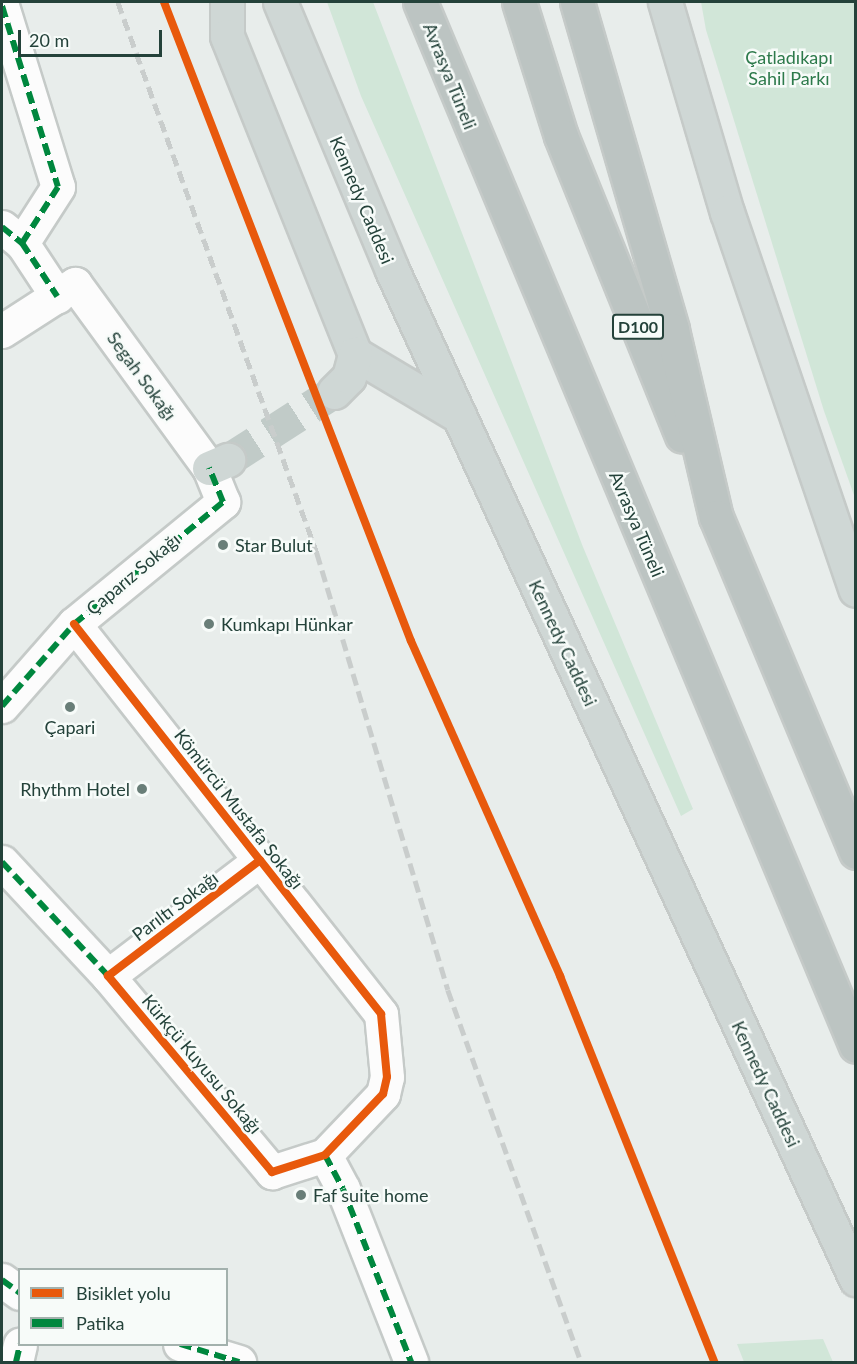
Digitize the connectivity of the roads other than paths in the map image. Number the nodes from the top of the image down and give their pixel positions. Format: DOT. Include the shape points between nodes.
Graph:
graph roads {
  1 [pos="227,2"];
  2 [pos="280,2"];
  3 [pos="420,2"];
  4 [pos="519,2"];
  5 [pos="577,2"];
  6 [pos="665,2"];
  7 [pos="2,6"];
  8 [pos="12,235"];
  9 [pos="66,290"];
  10 [pos="2,331"];
  11 [pos="355,354"];
  12 [pos="334,392"];
  13 [pos="459,416"];
  14 [pos="218,464"];
  15 [pos="716,518"];
  16 [pos="855,590"];
  17 [pos="74,624"];
  18 [pos="2,706"];
  19 [pos="855,852"];
  20 [pos="260,860"];
  21 [pos="2,862"];
  22 [pos="108,976"];
  23 [pos="855,1046"];
  24 [pos="325,1155"];
  25 [pos="2,1280"];
  26 [pos="855,1280"];
  27 [pos="18,1292"];
  28 [pos="20,1346"];
  29 [pos="187,1346"];
  30 [pos="16,1362"];
  31 [pos="239,1362"];
  32 [pos="411,1362"];
  1 -- 11 [label="main road" via="227,36"];
  2 -- 13 [label="main road, Kennedy Caddesi" via="392,270"];
  3 -- 23 [label="highway, Avrasya Tüneli"];
  4 -- 15 [label="highway, D100" via="561,136"];
  5 -- 15 [label="highway" via="672,330"];
  6 -- 16 [label="main road" via="727,213"];
  7 -- 8 [label="street" via="58,187"];
  8 -- 9 [label="street, Segah Sokağı"];
  9 -- 10 [label="street"];
  9 -- 14 [label="street, Segah Sokağı"];
  11 -- 12 [label="main road" via="349,377"];
  11 -- 13 [label="main road"];
  13 -- 26 [label="main road, Kennedy Caddesi"];
  14 -- 17 [label="street, Çaparız Sokağı" via="223,502"];
  15 -- 19 [label="highway"];
  17 -- 18 [label="street, Çaparız Sokağı"];
  17 -- 20 [label="street, Kömürcü Mustafa Sokağı"];
  20 -- 22 [label="street, Parıltı Sokağı"];
  20 -- 24 [label="street, Kömürcü Mustafa Sokağı" via="381,1014 387,1077 382,1094"];
  21 -- 22 [label="street, Kürkçü Kuyusu Sokağı"];
  22 -- 24 [label="street, Kürkçü Kuyusu Sokağı" via="272,1172"];
  24 -- 32 [label="street" via="343,1190"];
  25 -- 27 [label="street"];
  28 -- 30 [label="street"];
  29 -- 31 [label="street"];
}
